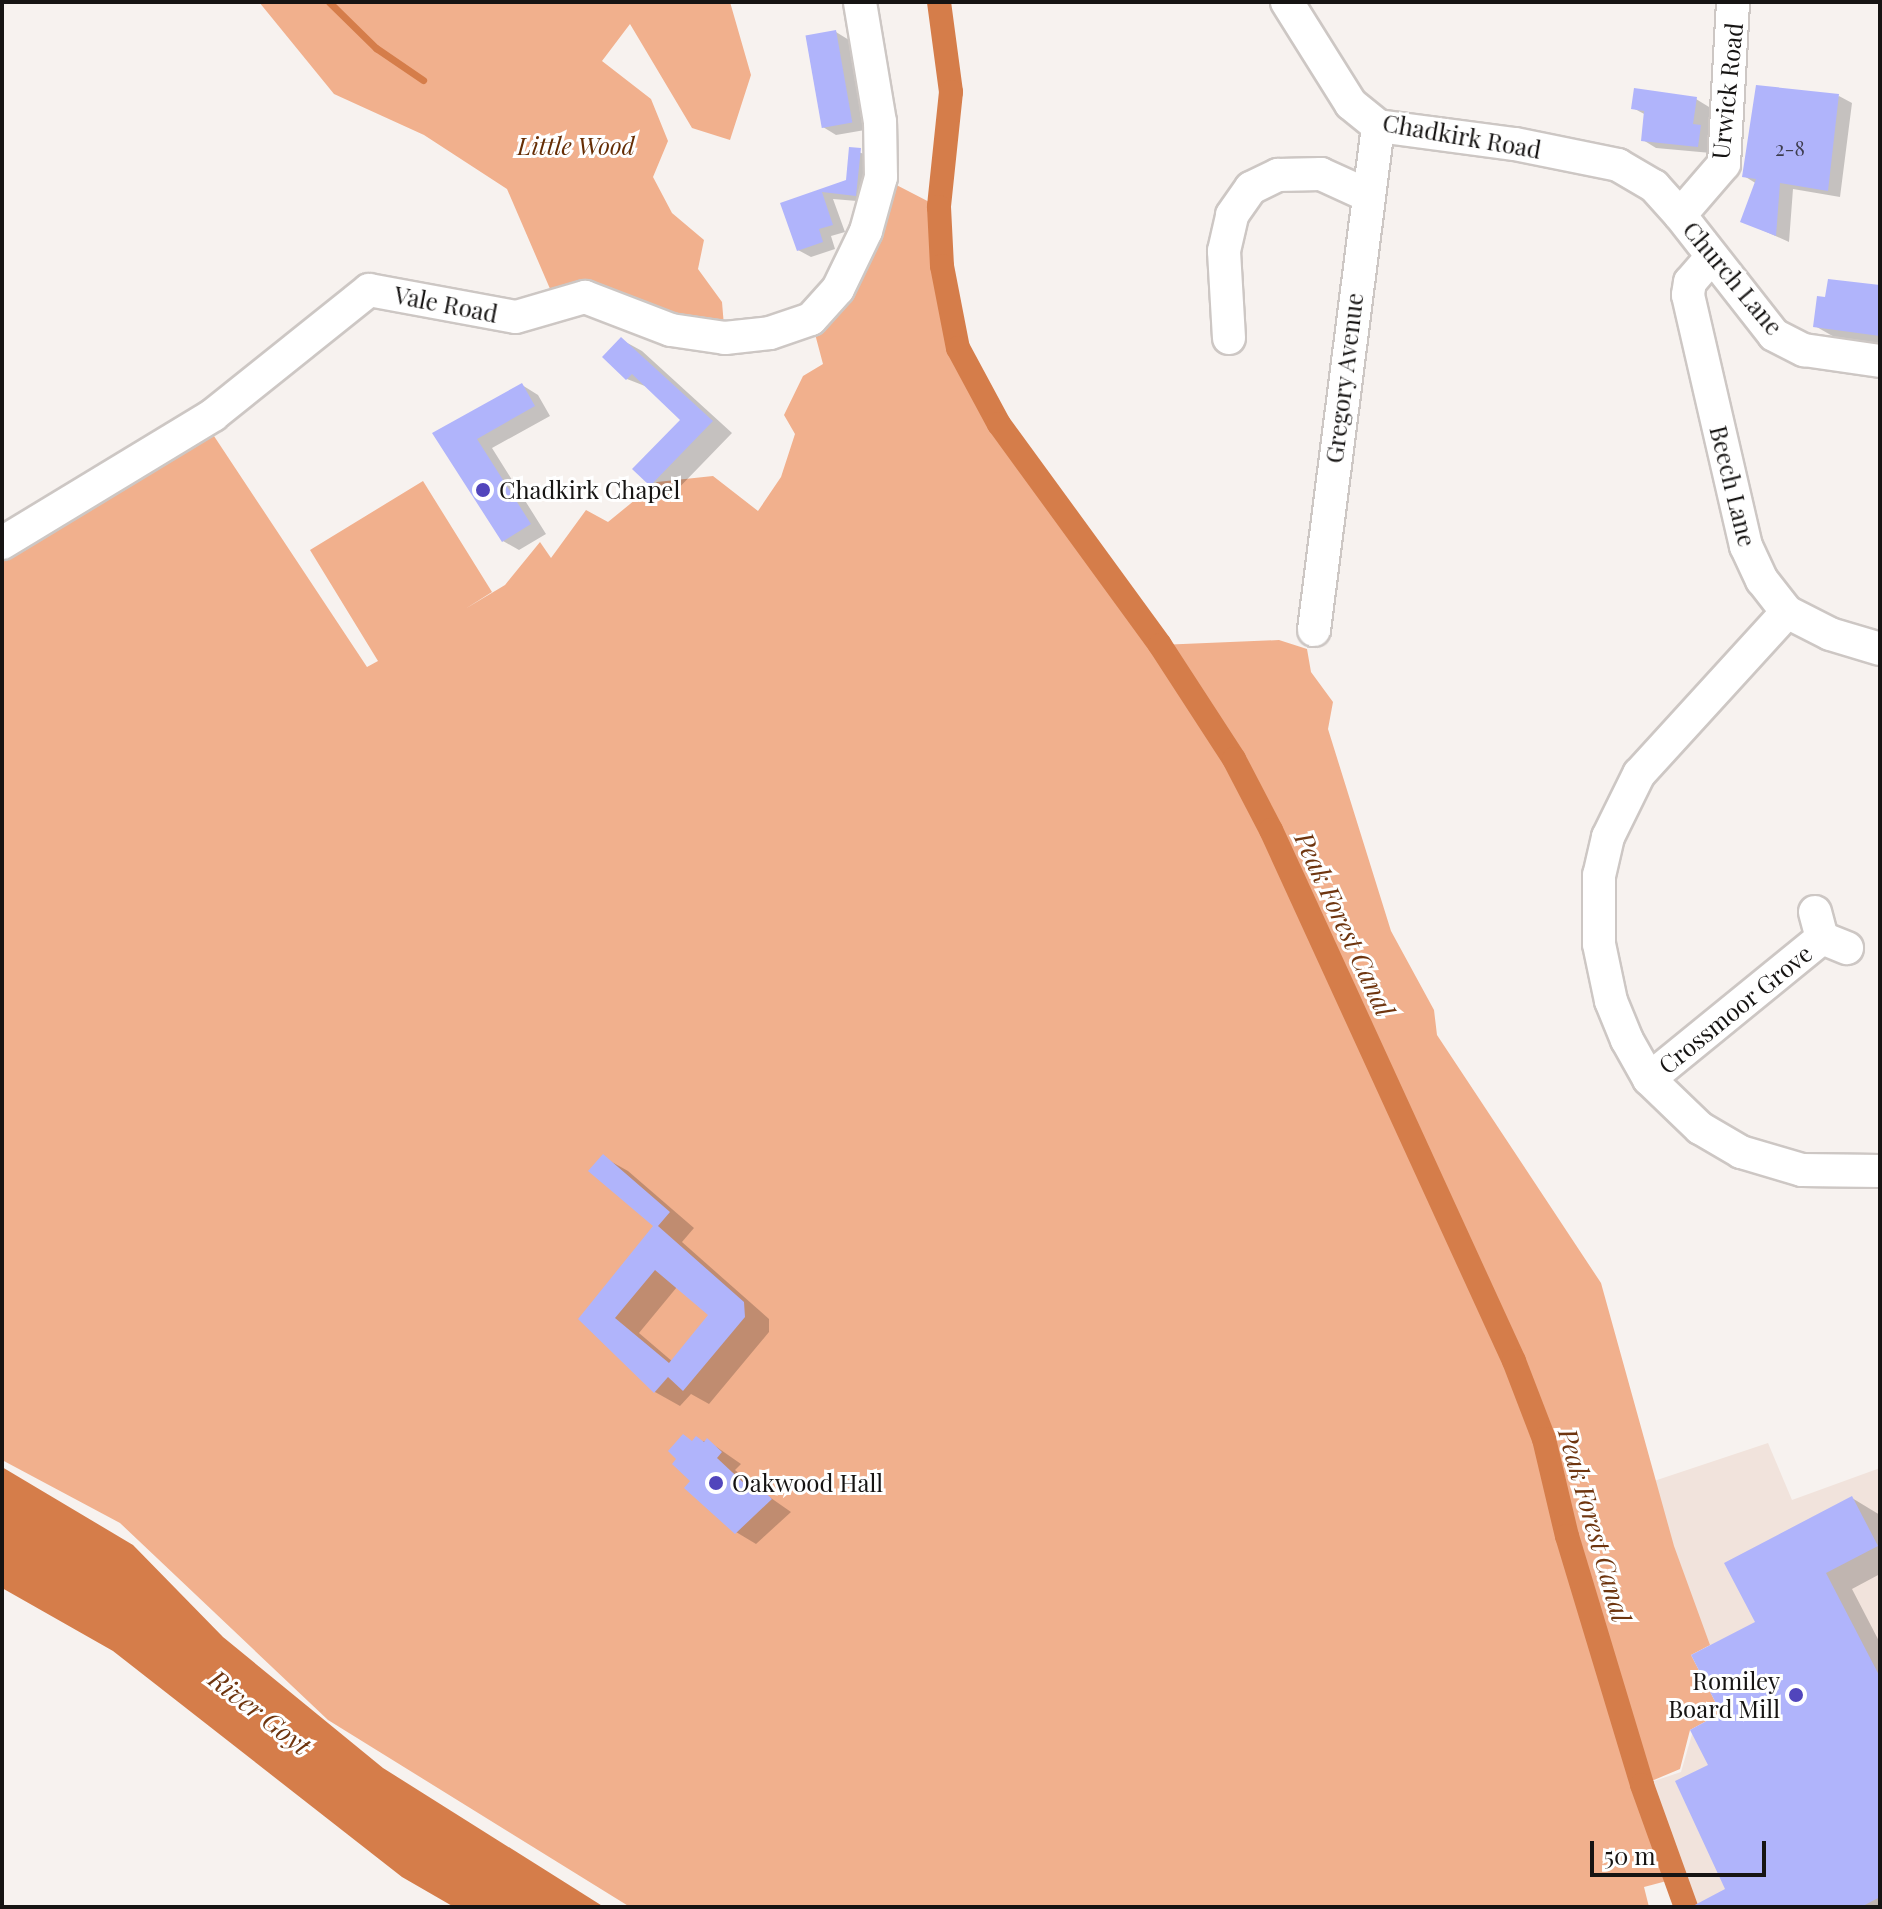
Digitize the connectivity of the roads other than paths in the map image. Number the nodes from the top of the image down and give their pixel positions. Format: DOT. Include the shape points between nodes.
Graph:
graph roads {
  1 [pos="860,2"];
  2 [pos="1287,2"];
  3 [pos="1733,2"];
  4 [pos="1378,126"];
  5 [pos="1367,195"];
  6 [pos="1680,215"];
  7 [pos="1710,259"];
  8 [pos="1229,338"];
  9 [pos="1880,361"];
  10 [pos="2,543"];
  11 [pos="1787,612"];
  12 [pos="1314,630"];
  13 [pos="1880,649"];
  14 [pos="1828,933"];
  15 [pos="1649,1079"];
  16 [pos="1880,1171"];
  1 -- 10 [label="street, Vale Road" via="880,122 881,177 866,231 838,289 811,319 770,333 725,338 671,330 585,297 516,317 369,290 213,415"];
  2 -- 4 [label="street, Chadkirk Road" via="1351,104"];
  3 -- 6 [label="street, Urwick Road" via="1724,164"];
  4 -- 5 [label="street, Gregory Avenue"];
  4 -- 6 [label="street, Chadkirk Road" via="1515,144 1618,165 1654,186"];
  5 -- 8 [label="street" via="1321,174 1278,175 1251,188 1232,215 1224,251"];
  5 -- 12 [label="street, Gregory Avenue"];
  6 -- 7 [label="street, Church Lane"];
  7 -- 9 [label="street, Church Lane" via="1774,335 1804,350"];
  7 -- 11 [label="street, Beech Lane" via="1690,282 1693,322 1746,546 1762,580"];
  11 -- 13 [label="street, Beech Lane" via="1830,634"];
  11 -- 15 [label="street" via="1639,774 1608,837 1599,875 1601,958 1611,1001"];
  14 -- 15 [label="street, Crossmoor Grove"];
  15 -- 16 [label="street" via="1700,1128 1741,1152 1802,1170"];
}
